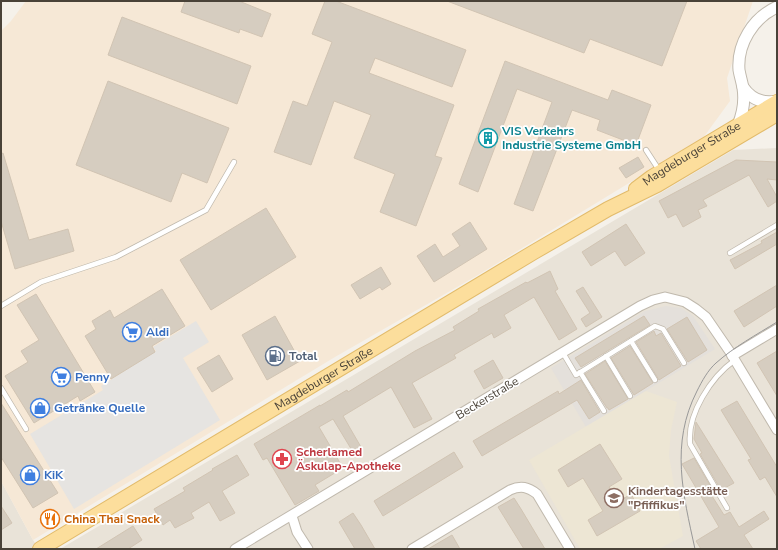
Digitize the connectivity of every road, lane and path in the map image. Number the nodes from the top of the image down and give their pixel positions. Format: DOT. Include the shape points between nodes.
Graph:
graph roads {
  1 [pos="777,7"];
  2 [pos="743,87"];
  3 [pos="777,102"];
  4 [pos="777,114"];
  5 [pos="777,124"];
  6 [pos="738,125"];
  7 [pos="756,127"];
  8 [pos="646,150"];
  9 [pos="234,162"];
  10 [pos="660,172"];
  11 [pos="608,209"];
  12 [pos="777,225"];
  13 [pos="730,253"];
  14 [pos="1,306"];
  15 [pos="777,329"];
  16 [pos="631,341"];
  17 [pos="562,353"];
  18 [pos="606,356"];
  19 [pos="732,356"];
  20 [pos="684,363"];
  21 [pos="580,372"];
  22 [pos="655,380"];
  23 [pos="1,388"];
  24 [pos="630,396"];
  25 [pos="604,410"];
  26 [pos="26,428"];
  27 [pos="777,430"];
  28 [pos="726,508"];
  29 [pos="292,516"];
  30 [pos="40,549"];
  31 [pos="235,549"];
  32 [pos="308,549"];
  33 [pos="412,549"];
  34 [pos="570,549"];
  1 -- 2 [label="street" via="758,20 743,43 739,69"];
  2 -- 3 [label="street" via="756,99"];
  2 -- 6 [label="street" via="743,110"];
  3 -- 6 [label="main road, Magdeburger Straße"];
  4 -- 7 [label="main road, Magdeburger Straße"];
  5 -- 7 [label="street"];
  6 -- 10 [label="main road, Magdeburger Straße"];
  7 -- 11 [label="main road, Magdeburger Straße" via="657,185"];
  8 -- 10 [label="lane"];
  9 -- 14 [label="lane" via="206,210 116,256 41,282"];
  10 -- 11 [label="main road, Magdeburger Straße"];
  11 -- 30 [label="main road, Magdeburger Straße"];
  12 -- 13 [label="lane"];
  15 -- 19 [label="street"];
  16 -- 18 [label="lane"];
  16 -- 20 [label="lane" via="655,326 663,329"];
  16 -- 22 [label="lane"];
  17 -- 19 [label="street, Beckerstraße" via="646,303 665,297 685,302 706,317"];
  17 -- 21 [label="lane" via="576,375"];
  17 -- 29 [label="street, Beckerstraße"];
  18 -- 21 [label="lane"];
  18 -- 24 [label="lane"];
  19 -- 27 [label="street, Beckerstraße"];
  19 -- 28 [label="lane" via="708,388 697,408 689,438"];
  21 -- 25 [label="lane"];
  23 -- 26 [label="lane"];
  29 -- 31 [label="street, Beckerstraße"];
  29 -- 32 [label="street" via="297,532"];
  33 -- 34 [label="street" via="518,487 529,488 537,494"];
}
